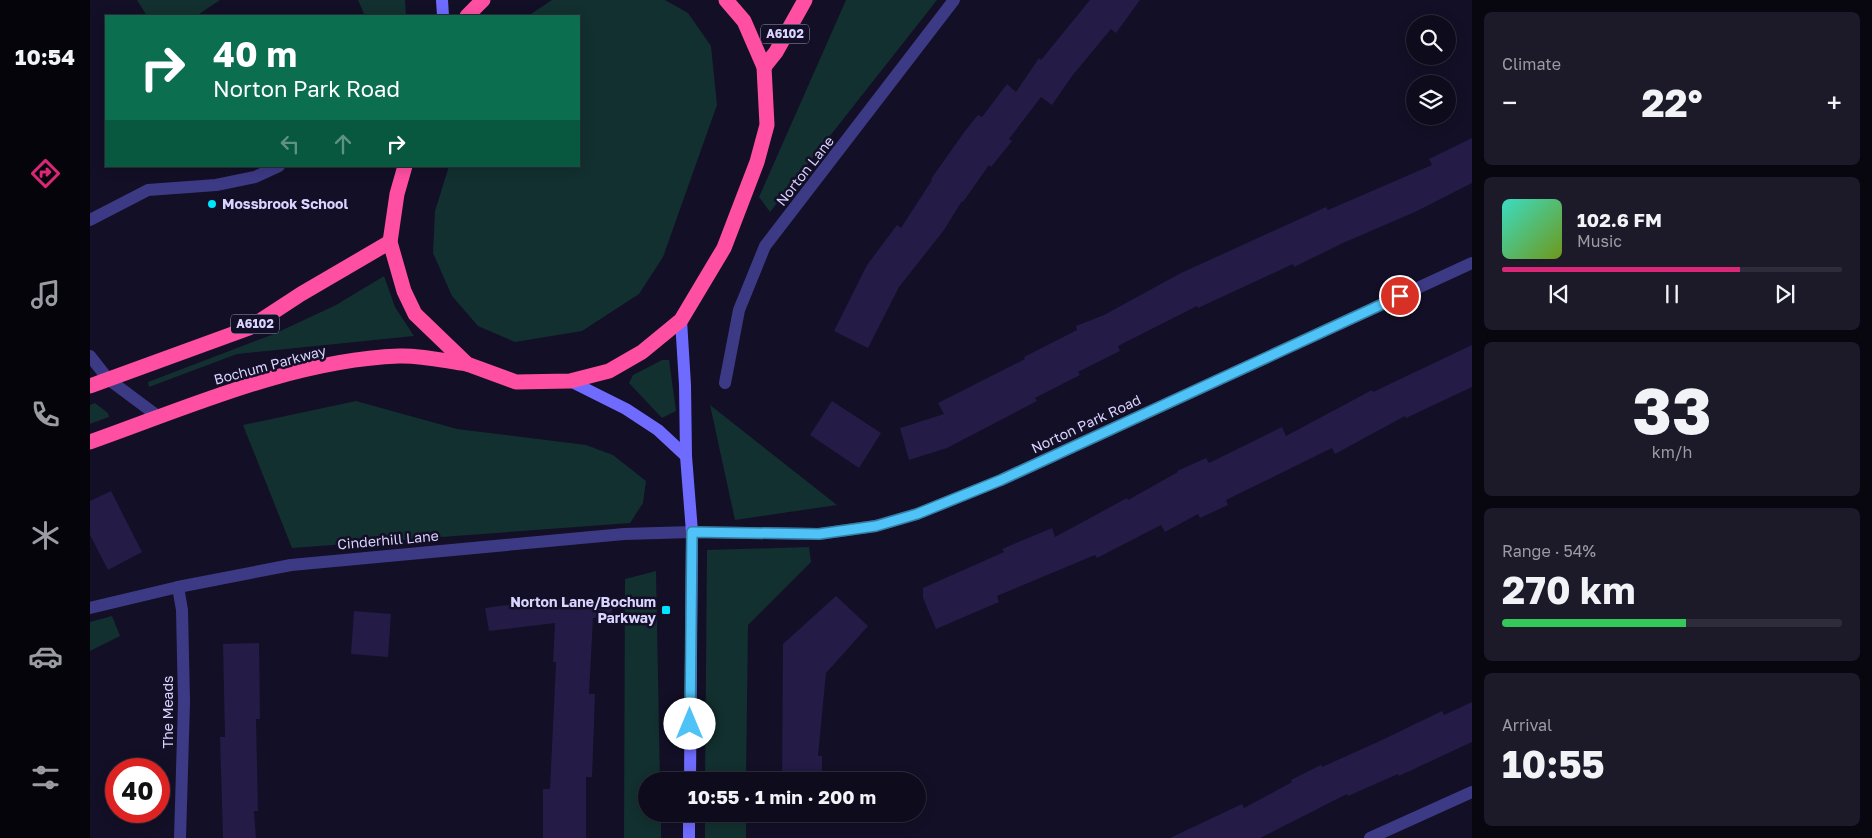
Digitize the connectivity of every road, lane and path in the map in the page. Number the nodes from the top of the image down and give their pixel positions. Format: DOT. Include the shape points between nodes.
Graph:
graph roads {
  1 [pos="442,0"];
  2 [pos="483,0"];
  3 [pos="726,0"];
  4 [pos="805,0"];
  5 [pos="954,0"];
  6 [pos="443,15"];
  7 [pos="468,15"];
  8 [pos="764,67"];
  9 [pos="277,167"];
  10 [pos="405,167"];
  11 [pos="90,220"];
  12 [pos="390,242"];
  13 [pos="1472,263"];
  14 [pos="680,320"];
  15 [pos="90,356"];
  16 [pos="466,364"];
  17 [pos="108,380"];
  18 [pos="570,381"];
  19 [pos="725,383"];
  20 [pos="90,386"];
  21 [pos="160,417"];
  22 [pos="90,442"];
  23 [pos="686,456"];
  24 [pos="692,532"];
  25 [pos="178,587"];
  26 [pos="90,608"];
  27 [pos="690,772"];
  28 [pos="1472,792"];
  29 [pos="689,822"];
  30 [pos="180,838"];
  31 [pos="689,838"];
  32 [pos="1370,838"];
  1 -- 6 [label="street"];
  2 -- 7 [label="highway"];
  3 -- 8 [label="highway" via="744,20"];
  4 -- 8 [label="highway, A6102"];
  5 -- 19 [label="street, Norton Lane" via="765,246 739,310"];
  8 -- 14 [label="highway" via="767,125 757,162 724,248"];
  9 -- 11 [label="street" via="256,177 216,185 148,190"];
  10 -- 12 [label="highway"];
  12 -- 16 [label="highway" via="404,291 415,314"];
  12 -- 17 [label="highway, A6102" via="248,328"];
  13 -- 24 [label="street, Norton Park Road" via="1001,480 917,514 876,526 819,534"];
  14 -- 18 [label="highway" via="642,352 609,371"];
  14 -- 23 [label="street"];
  15 -- 17 [label="street"];
  16 -- 18 [label="highway" via="516,382"];
  16 -- 21 [label="highway, Bochum Parkway" via="400,356 341,362 272,378"];
  17 -- 20 [label="highway, A6102"];
  17 -- 21 [label="street"];
  18 -- 23 [label="street" via="626,409 658,430"];
  21 -- 22 [label="highway, Bochum Parkway"];
  23 -- 24 [label="street"];
  24 -- 25 [label="street, Cinderhill Lane" via="624,534 291,565"];
  24 -- 27 [label="street"];
  25 -- 26 [label="street, Cinderhill Lane"];
  25 -- 30 [label="street, The Meads" via="182,610 184,702"];
  28 -- 32 [label="street"];
  29 -- 31 [label="street"];
}
